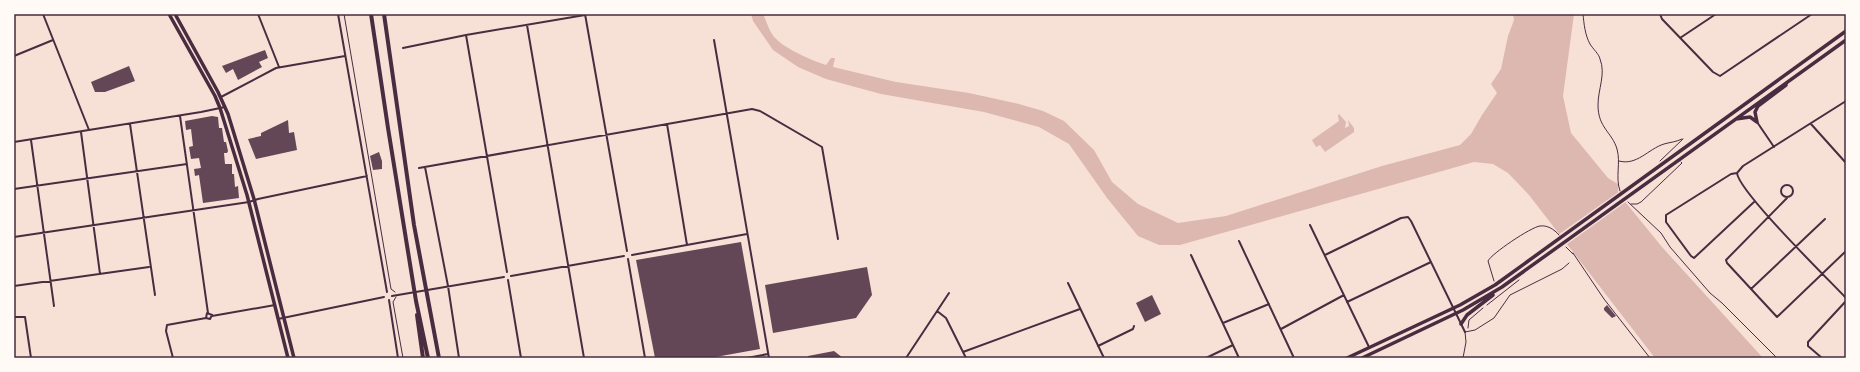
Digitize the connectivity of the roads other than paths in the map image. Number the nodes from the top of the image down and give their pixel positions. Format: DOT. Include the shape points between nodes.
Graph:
graph roads {
  1 [pos="43,14"];
  2 [pos="169,14"];
  3 [pos="175,14"];
  4 [pos="258,14"];
  5 [pos="338,14"];
  6 [pos="371,14"];
  7 [pos="384,14"];
  8 [pos="585,14"];
  9 [pos="1660,14"];
  10 [pos="1716,14"];
  11 [pos="1812,14"];
  12 [pos="527,25"];
  13 [pos="1846,31"];
  14 [pos="466,35"];
  15 [pos="1680,38"];
  16 [pos="53,40"];
  17 [pos="714,40"];
  18 [pos="1846,40"];
  19 [pos="403,48"];
  20 [pos="14,56"];
  21 [pos="345,56"];
  22 [pos="279,67"];
  23 [pos="1788,81"];
  24 [pos="221,97"];
  25 [pos="217,100"];
  26 [pos="1846,101"];
  27 [pos="225,107"];
  28 [pos="220,108"];
  29 [pos="727,114"];
  30 [pos="180,116"];
  31 [pos="1732,120"];
  32 [pos="1758,122"];
  33 [pos="130,124"];
  34 [pos="667,124"];
  35 [pos="1811,124"];
  36 [pos="90,130"];
  37 [pos="81,132"];
  38 [pos="608,135"];
  39 [pos="31,140"];
  40 [pos="14,142"];
  41 [pos="547,145"];
  42 [pos="1774,147"];
  43 [pos="487,156"];
  44 [pos="1846,163"];
  45 [pos="187,164"];
  46 [pos="425,167"];
  47 [pos="419,168"];
  48 [pos="137,171"];
  49 [pos="1737,172"];
  50 [pos="367,176"];
  51 [pos="88,178"];
  52 [pos="37,186"];
  53 [pos="14,189"];
  54 [pos="1787,198"];
  55 [pos="254,200"];
  56 [pos="249,202"];
  57 [pos="1754,202"];
  58 [pos="194,211"];
  59 [pos="1769,217"];
  60 [pos="144,218"];
  61 [pos="1825,219"];
  62 [pos="94,225"];
  63 [pos="1310,225"];
  64 [pos="43,233"];
  65 [pos="747,234"];
  66 [pos="14,237"];
  67 [pos="838,239"];
  68 [pos="1239,241"];
  69 [pos="687,245"];
  70 [pos="1797,246"];
  71 [pos="627,251"];
  72 [pos="1846,251"];
  73 [pos="632,255"];
  74 [pos="1191,255"];
  75 [pos="1325,255"];
  76 [pos="624,256"];
  77 [pos="628,259"];
  78 [pos="1431,262"];
  79 [pos="1569,263"];
  80 [pos="568,265"];
  81 [pos="150,266"];
  82 [pos="507,272"];
  83 [pos="100,274"];
  84 [pos="1822,274"];
  85 [pos="511,276"];
  86 [pos="504,277"];
  87 [pos="508,280"];
  88 [pos="50,281"];
  89 [pos="1068,284"];
  90 [pos="14,286"];
  91 [pos="448,286"];
  92 [pos="1502,288"];
  93 [pos="1751,289"];
  94 [pos="387,292"];
  95 [pos="949,293"];
  96 [pos="155,295"];
  97 [pos="1344,295"];
  98 [pos="392,296"];
  99 [pos="384,297"];
  100 [pos="389,300"];
  101 [pos="1846,300"];
  102 [pos="416,301"];
  103 [pos="1348,302"];
  104 [pos="1269,304"];
  105 [pos="275,305"];
  106 [pos="54,306"];
  107 [pos="1453,308"];
  108 [pos="1080,309"];
  109 [pos="937,311"];
  110 [pos="208,313"];
  111 [pos="1456,314"];
  112 [pos="212,316"];
  113 [pos="14,318"];
  114 [pos="206,318"];
  115 [pos="284,318"];
  116 [pos="278,319"];
  117 [pos="1222,323"];
  118 [pos="1461,324"];
  119 [pos="1134,326"];
  120 [pos="1281,329"];
  121 [pos="1465,332"];
  122 [pos="1233,345"];
  123 [pos="1098,346"];
  124 [pos="1369,348"];
  125 [pos="963,352"];
  126 [pos="768,354"];
  127 [pos="31,358"];
  128 [pos="172,358"];
  129 [pos="288,358"];
  130 [pos="294,358"];
  131 [pos="398,358"];
  132 [pos="423,358"];
  133 [pos="428,358"];
  134 [pos="439,358"];
  135 [pos="459,358"];
  136 [pos="521,358"];
  137 [pos="584,358"];
  138 [pos="645,358"];
  139 [pos="747,358"];
  140 [pos="769,358"];
  141 [pos="906,358"];
  142 [pos="966,358"];
  143 [pos="1104,358"];
  144 [pos="1206,358"];
  145 [pos="1239,358"];
  146 [pos="1294,358"];
  147 [pos="1347,358"];
  148 [pos="1362,358"];
  149 [pos="1463,358"];
  150 [pos="1822,358"];
  1 -- 16 [label="street"];
  2 -- 25 [label="highway"];
  3 -- 24 [label="highway"];
  4 -- 22 [label="street"];
  5 -- 21 [label="street"];
  6 -- 102 [label="highway"];
  7 -- 134 [label="highway" via="414,225"];
  8 -- 12 [label="street"];
  8 -- 38 [label="street"];
  9 -- 15 [label="street"];
  10 -- 15 [label="street"];
  11 -- 15 [label="street" via="1720,76"];
  12 -- 14 [label="street"];
  12 -- 41 [label="street"];
  13 -- 107 [label="highway" via="1501,281"];
  14 -- 19 [label="street"];
  14 -- 43 [label="street"];
  16 -- 20 [label="street"];
  16 -- 36 [label="street"];
  17 -- 29 [label="street"];
  18 -- 23 [label="highway"];
  21 -- 22 [label="street"];
  21 -- 50 [label="street"];
  22 -- 24 [label="street"];
  23 -- 31 [label="highway"];
  23 -- 32 [label="highway" via="1787,85 1758,106"];
  24 -- 25 [label="street"];
  24 -- 27 [label="highway"];
  25 -- 28 [label="highway"];
  26 -- 35 [label="street"];
  27 -- 28 [label="street"];
  27 -- 55 [label="highway"];
  28 -- 30 [label="street"];
  28 -- 56 [label="highway"];
  29 -- 34 [label="street"];
  29 -- 65 [label="street"];
  29 -- 67 [label="street" via="752,109 760,111 822,147"];
  30 -- 33 [label="street"];
  30 -- 45 [label="street"];
  31 -- 32 [label="highway" via="1746,117"];
  31 -- 92 [label="highway"];
  32 -- 42 [label="street"];
  33 -- 36 [label="street"];
  33 -- 48 [label="street"];
  34 -- 38 [label="street"];
  34 -- 69 [label="street"];
  35 -- 42 [label="street"];
  35 -- 44 [label="street"];
  36 -- 37 [label="street"];
  37 -- 39 [label="street"];
  37 -- 51 [label="street"];
  38 -- 41 [label="street"];
  38 -- 71 [label="street"];
  39 -- 40 [label="street"];
  39 -- 52 [label="street"];
  41 -- 43 [label="street"];
  41 -- 80 [label="street"];
  42 -- 49 [label="street"];
  43 -- 46 [label="street"];
  43 -- 82 [label="street"];
  45 -- 48 [label="street"];
  45 -- 58 [label="street"];
  46 -- 47 [label="street"];
  46 -- 91 [label="street"];
  48 -- 51 [label="street"];
  48 -- 60 [label="street"];
  49 -- 57 [label="street" via="1738,178"];
  49 -- 57 [label="street" via="1666,215 1666,222 1694,258"];
  50 -- 55 [label="street"];
  50 -- 94 [label="street"];
  51 -- 52 [label="street"];
  51 -- 62 [label="street"];
  52 -- 53 [label="street"];
  52 -- 64 [label="street"];
  54 -- 54 [label="street" via="1781,191 1787,185 1793,192 1792,196"];
  54 -- 59 [label="street"];
  55 -- 56 [label="street"];
  55 -- 115 [label="highway"];
  56 -- 58 [label="street"];
  56 -- 105 [label="highway"];
  57 -- 59 [label="street"];
  58 -- 60 [label="street"];
  58 -- 110 [label="street"];
  59 -- 70 [label="street"];
  59 -- 93 [label="street" via="1727,257 1727,263"];
  60 -- 62 [label="street"];
  60 -- 81 [label="street"];
  61 -- 70 [label="street"];
  62 -- 64 [label="street"];
  62 -- 83 [label="street"];
  63 -- 75 [label="street"];
  64 -- 66 [label="street"];
  64 -- 88 [label="street"];
  65 -- 69 [label="street"];
  65 -- 126 [label="street"];
  68 -- 104 [label="street"];
  69 -- 73 [label="street"];
  70 -- 84 [label="street"];
  70 -- 93 [label="street"];
  71 -- 73 [label="street"];
  71 -- 76 [label="street"];
  72 -- 84 [label="street"];
  73 -- 77 [label="street"];
  74 -- 117 [label="street"];
  75 -- 78 [label="street" via="1401,218 1408,217"];
  75 -- 97 [label="street"];
  76 -- 77 [label="street"];
  76 -- 80 [label="street"];
  77 -- 138 [label="street"];
  78 -- 103 [label="street"];
  78 -- 107 [label="street"];
  79 -- 121 [label="lane" via="1510,295 1494,318 1475,330"];
  80 -- 85 [label="street"];
  80 -- 137 [label="street"];
  81 -- 83 [label="street"];
  81 -- 96 [label="street"];
  82 -- 85 [label="street"];
  82 -- 86 [label="street"];
  83 -- 88 [label="street"];
  84 -- 93 [label="street" via="1777,317"];
  84 -- 101 [label="street"];
  85 -- 87 [label="street"];
  86 -- 87 [label="street"];
  86 -- 91 [label="street"];
  87 -- 136 [label="street"];
  88 -- 90 [label="street"];
  88 -- 106 [label="street"];
  89 -- 108 [label="street"];
  91 -- 98 [label="street"];
  91 -- 135 [label="street"];
  92 -- 111 [label="highway"];
  92 -- 118 [label="highway" via="1467,315"];
  94 -- 98 [label="street"];
  94 -- 99 [label="street"];
  95 -- 109 [label="street"];
  97 -- 103 [label="street"];
  97 -- 120 [label="street"];
  98 -- 100 [label="street"];
  99 -- 100 [label="street"];
  99 -- 115 [label="street"];
  100 -- 131 [label="street"];
  101 -- 150 [label="street" via="1808,342 1808,346"];
  102 -- 132 [label="highway"];
  102 -- 133 [label="highway"];
  103 -- 124 [label="street"];
  104 -- 117 [label="street"];
  104 -- 120 [label="street"];
  105 -- 112 [label="street"];
  105 -- 116 [label="highway"];
  107 -- 111 [label="street"];
  107 -- 124 [label="highway"];
  108 -- 123 [label="street"];
  108 -- 125 [label="street"];
  109 -- 125 [label="street" via="946,318"];
  109 -- 141 [label="street"];
  110 -- 112 [label="street"];
  110 -- 114 [label="street"];
  111 -- 118 [label="street"];
  111 -- 148 [label="highway"];
  112 -- 114 [label="street" via="210,319"];
  113 -- 127 [label="street" via="25,318"];
  114 -- 128 [label="street" via="167,326"];
  115 -- 116 [label="street"];
  115 -- 130 [label="highway"];
  116 -- 129 [label="highway"];
  117 -- 122 [label="street"];
  118 -- 121 [label="street"];
  119 -- 123 [label="street" via="1133,329"];
  120 -- 146 [label="street"];
  121 -- 149 [label="lane"];
  122 -- 144 [label="street"];
  122 -- 145 [label="street"];
  123 -- 143 [label="street"];
  124 -- 147 [label="highway"];
  125 -- 142 [label="street"];
  126 -- 139 [label="street"];
  126 -- 140 [label="street"];
}
